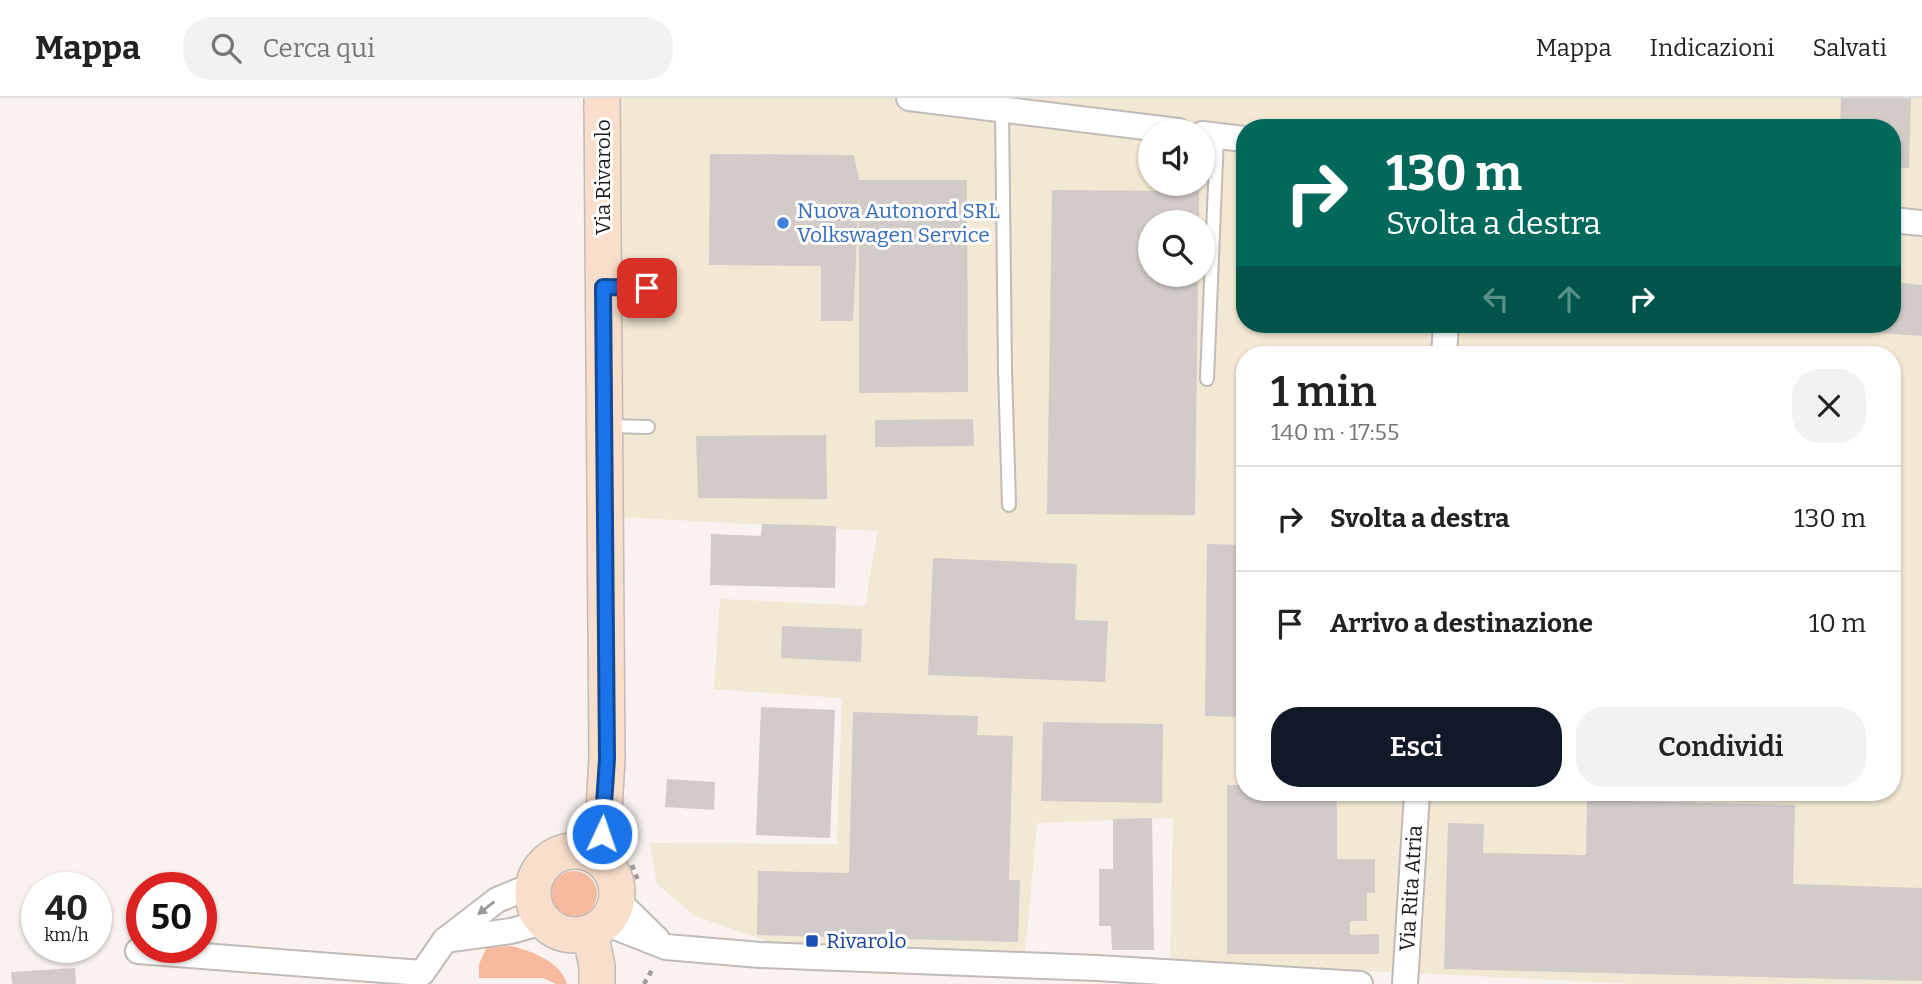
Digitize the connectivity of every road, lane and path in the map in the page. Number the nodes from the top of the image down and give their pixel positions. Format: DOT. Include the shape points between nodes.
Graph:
graph roads {
  1 [pos="602,98"];
  2 [pos="909,98"];
  3 [pos="1002,110"];
  4 [pos="1138,126"];
  5 [pos="1215,136"];
  6 [pos="1236,138"];
  7 [pos="1209,196"];
  8 [pos="1901,221"];
  9 [pos="1922,223"];
  10 [pos="603,287"];
  11 [pos="647,288"];
  12 [pos="1207,379"];
  13 [pos="604,426"];
  14 [pos="648,427"];
  15 [pos="1009,505"];
  16 [pos="1416,801"];
  17 [pos="585,855"];
  18 [pos="533,885"];
  19 [pos="584,923"];
  20 [pos="445,940"];
  21 [pos="217,957"];
  22 [pos="1096,976"];
  23 [pos="582,984"];
  24 [pos="597,984"];
  25 [pos="1360,984"];
  26 [pos="1405,984"];
  1 -- 10 [label="main road, Via Rivarolo"];
  2 -- 3 [label="street"];
  3 -- 4 [label="street"];
  3 -- 15 [label="lane"];
  5 -- 6 [label="street"];
  7 -- 12 [label="lane"];
  8 -- 9 [label="street"];
  10 -- 11 [label="lane"];
  10 -- 13 [label="main road, Via Rivarolo"];
  13 -- 14 [label="lane"];
  13 -- 17 [label="main road, Via Rivarolo" via="607,759"];
  16 -- 26 [label="street, Via Rita Atria"];
  17 -- 18 [label="main road" via="553,856"];
  17 -- 19 [label="main road" via="614,878"];
  18 -- 19 [label="main road" via="533,905"];
  18 -- 20 [label="street, one-way" via="497,900"];
  19 -- 20 [label="street"];
  19 -- 22 [label="street" via="666,947"];
  19 -- 23 [label="main road"];
  19 -- 24 [label="main road" via="597,966"];
  20 -- 21 [label="street" via="422,973"];
  22 -- 25 [label="street"];
}
